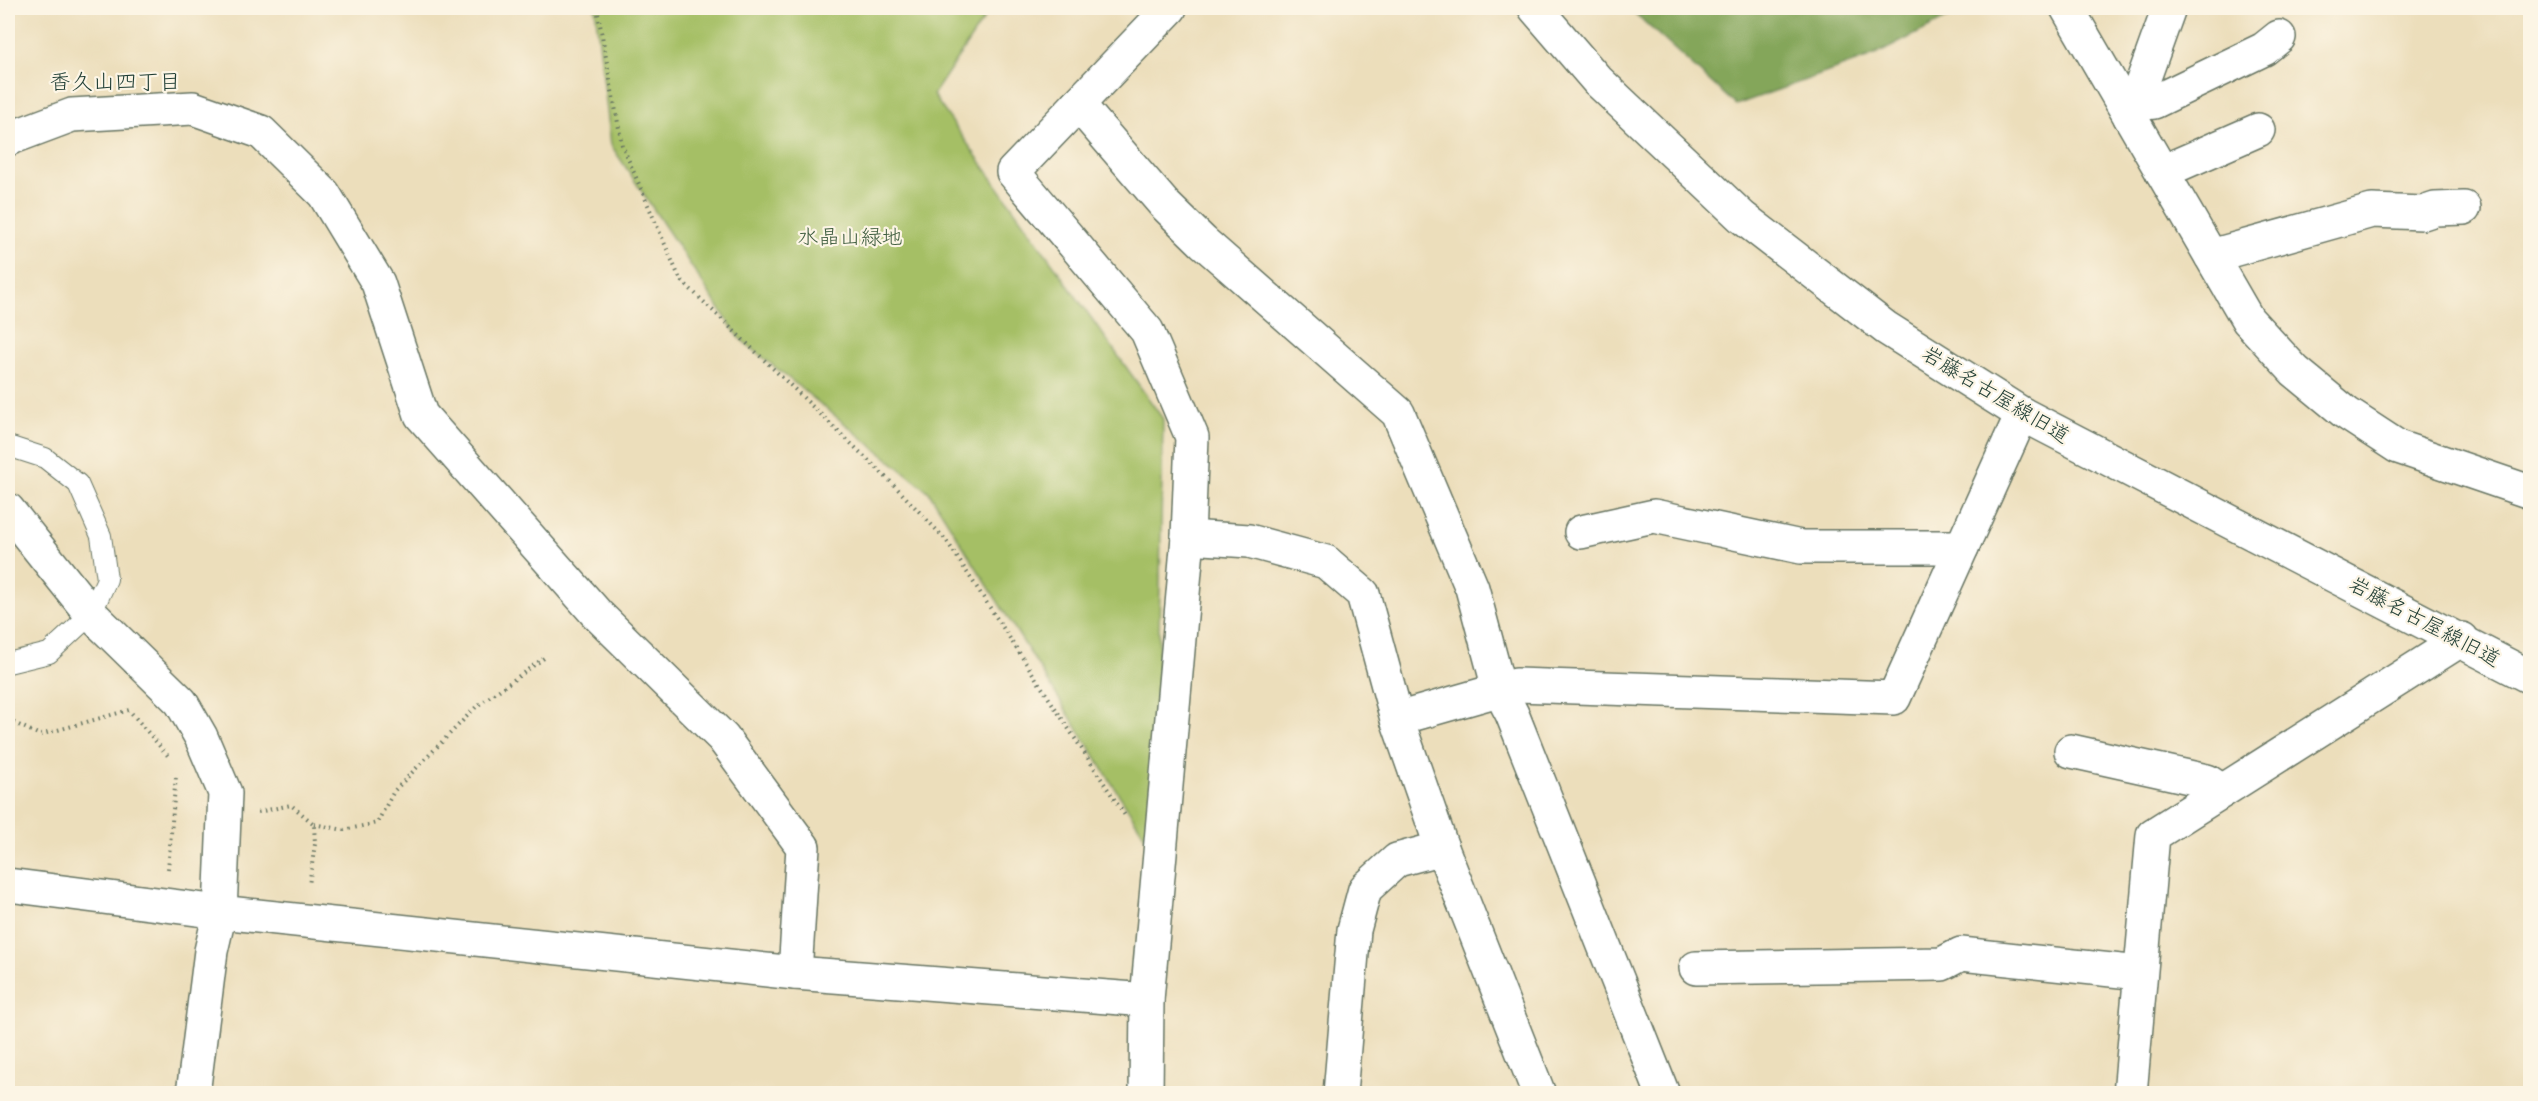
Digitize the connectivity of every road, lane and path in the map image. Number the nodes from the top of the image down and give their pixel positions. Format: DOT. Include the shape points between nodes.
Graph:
graph roads {
  1 [pos="597,8"];
  2 [pos="1170,8"];
  3 [pos="1535,8"];
  4 [pos="2067,8"];
  5 [pos="2169,8"];
  6 [pos="2279,37"];
  7 [pos="1078,104"];
  8 [pos="2133,110"];
  9 [pos="2258,130"];
  10 [pos="8,139"];
  11 [pos="2162,172"];
  12 [pos="2464,208"];
  13 [pos="2211,256"];
  14 [pos="2022,414"];
  15 [pos="8,446"];
  16 [pos="2530,492"];
  17 [pos="8,510"];
  18 [pos="1581,532"];
  19 [pos="1188,537"];
  20 [pos="1962,547"];
  21 [pos="91,614"];
  22 [pos="2462,639"];
  23 [pos="544,658"];
  24 [pos="8,663"];
  25 [pos="2530,677"];
  26 [pos="1499,689"];
  27 [pos="1397,719"];
  28 [pos="8,720"];
  29 [pos="2071,751"];
  30 [pos="170,759"];
  31 [pos="177,767"];
  32 [pos="2222,791"];
  33 [pos="253,814"];
  34 [pos="1126,817"];
  35 [pos="314,824"];
  36 [pos="1442,848"];
  37 [pos="168,869"];
  38 [pos="8,885"];
  39 [pos="308,889"];
  40 [pos="220,912"];
  41 [pos="1696,968"];
  42 [pos="795,973"];
  43 [pos="2140,973"];
  44 [pos="1147,1000"];
  45 [pos="193,1094"];
  46 [pos="1146,1094"];
  47 [pos="1340,1094"];
  48 [pos="1539,1094"];
  49 [pos="1663,1094"];
  50 [pos="2130,1094"];
  1 -- 34 [label="path" via="622,145 680,279 946,540"];
  2 -- 7 [label="street"];
  3 -- 14 [label="street, 岩藤名古屋線旧道" via="1597,80 1742,217 1886,328"];
  4 -- 8 [label="street"];
  5 -- 8 [label="street"];
  6 -- 8 [label="street" via="2264,49"];
  7 -- 19 [label="street" via="1013,172 1147,331 1192,437"];
  7 -- 26 [label="street" via="1164,204 1203,242 1398,413 1472,588"];
  8 -- 11 [label="street"];
  9 -- 11 [label="street"];
  10 -- 42 [label="street" via="72,115 193,108 261,132 324,194 378,283 421,415 597,614 723,738 804,847"];
  11 -- 13 [label="street"];
  12 -- 13 [label="street" via="2423,213 2372,211"];
  13 -- 16 [label="street" via="2248,320 2295,370 2346,413 2398,447"];
  14 -- 20 [label="street"];
  14 -- 22 [label="street, 岩藤名古屋線旧道"];
  15 -- 21 [label="lane" via="45,458 78,483 101,536 107,579"];
  17 -- 21 [label="street"];
  18 -- 20 [label="street" via="1654,516 1801,547"];
  19 -- 27 [label="street" via="1249,541 1326,562 1363,594"];
  19 -- 44 [label="street"];
  20 -- 26 [label="street" via="1894,698 1516,685"];
  21 -- 24 [label="lane" via="50,653"];
  21 -- 40 [label="street" via="181,702 201,737 225,793"];
  22 -- 25 [label="street, 岩藤名古屋線旧道"];
  22 -- 32 [label="street"];
  23 -- 35 [label="path" via="477,706 394,791 377,823 344,830"];
  26 -- 27 [label="street"];
  26 -- 49 [label="street"];
  27 -- 36 [label="street"];
  28 -- 30 [label="path" via="40,735 129,710"];
  29 -- 32 [label="street" via="2207,781"];
  31 -- 37 [label="path"];
  32 -- 43 [label="street" via="2153,836"];
  33 -- 35 [label="path" via="291,805"];
  35 -- 39 [label="path"];
  36 -- 47 [label="street" via="1397,860 1365,889 1354,930"];
  36 -- 48 [label="street"];
  38 -- 40 [label="street"];
  40 -- 42 [label="street"];
  40 -- 45 [label="street" via="211,951"];
  41 -- 43 [label="street" via="1942,964 1961,954"];
  42 -- 44 [label="street"];
  43 -- 50 [label="street"];
  44 -- 46 [label="street"];
}
